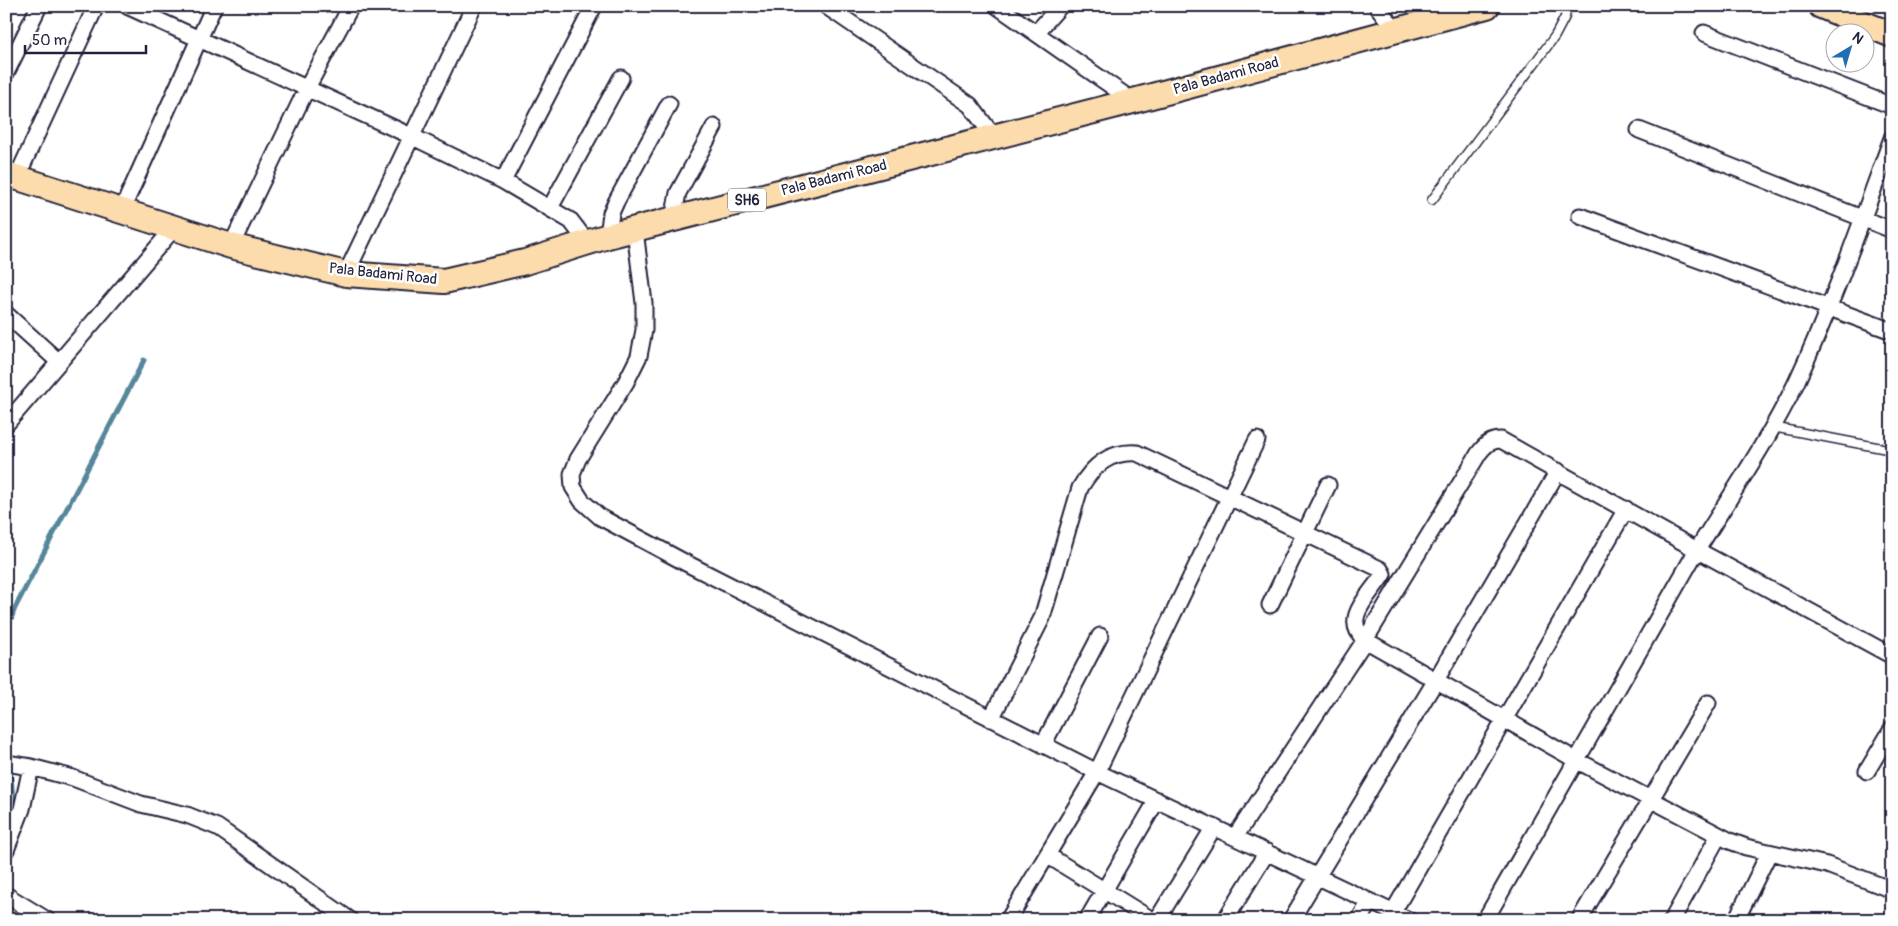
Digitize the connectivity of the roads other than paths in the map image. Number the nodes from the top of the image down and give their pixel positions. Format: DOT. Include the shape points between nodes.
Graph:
graph roads {
  1 [pos="39,6"];
  2 [pos="96,6"];
  3 [pos="127,6"];
  4 [pos="214,6"];
  5 [pos="351,6"];
  6 [pos="474,6"];
  7 [pos="594,6"];
  8 [pos="826,6"];
  9 [pos="997,6"];
  10 [pos="1060,6"];
  11 [pos="1377,6"];
  12 [pos="1487,6"];
  13 [pos="1567,6"];
  14 [pos="1821,6"];
  15 [pos="1396,31"];
  16 [pos="1036,33"];
  17 [pos="1704,33"];
  18 [pos="1892,35"];
  19 [pos="198,38"];
  20 [pos="6,73"];
  21 [pos="621,78"];
  22 [pos="307,88"];
  23 [pos="1133,101"];
  24 [pos="669,104"];
  25 [pos="1892,106"];
  26 [pos="714,126"];
  27 [pos="1639,130"];
  28 [pos="412,136"];
  29 [pos="994,137"];
  30 [pos="1892,138"];
  31 [pos="12,176"];
  32 [pos="502,181"];
  33 [pos="1432,200"];
  34 [pos="550,208"];
  35 [pos="121,212"];
  36 [pos="1580,216"];
  37 [pos="1863,217"];
  38 [pos="672,219"];
  39 [pos="174,228"];
  40 [pos="635,230"];
  41 [pos="1892,230"];
  42 [pos="597,239"];
  43 [pos="231,246"];
  44 [pos="346,274"];
  45 [pos="1828,306"];
  46 [pos="6,314"];
  47 [pos="1892,331"];
  48 [pos="59,362"];
  49 [pos="6,424"];
  50 [pos="1772,427"];
  51 [pos="1257,440"];
  52 [pos="1892,450"];
  53 [pos="1558,471"];
  54 [pos="1328,485"];
  55 [pos="1230,498"];
  56 [pos="1626,509"];
  57 [pos="1304,532"];
  58 [pos="1697,550"];
  59 [pos="1270,605"];
  60 [pos="1100,636"];
  61 [pos="1365,640"];
  62 [pos="1892,656"];
  63 [pos="1436,680"];
  64 [pos="1708,703"];
  65 [pos="991,719"];
  66 [pos="1506,720"];
  67 [pos="1892,729"];
  68 [pos="1044,745"];
  69 [pos="1576,760"];
  70 [pos="6,763"];
  71 [pos="31,767"];
  72 [pos="1866,771"];
  73 [pos="1098,772"];
  74 [pos="1651,799"];
  75 [pos="1158,800"];
  76 [pos="1214,827"];
  77 [pos="1719,835"];
  78 [pos="1235,837"];
  79 [pos="6,850"];
  80 [pos="1267,852"];
  81 [pos="1769,853"];
  82 [pos="1047,855"];
  83 [pos="1318,876"];
  84 [pos="1105,890"];
  85 [pos="1892,890"];
  86 [pos="6,895"];
  87 [pos="1370,901"];
  88 [pos="1393,912"];
  89 [pos="46,920"];
  90 [pos="350,920"];
  91 [pos="1008,920"];
  92 [pos="1087,920"];
  93 [pos="1152,920"];
  94 [pos="1157,920"];
  95 [pos="1225,920"];
  96 [pos="1291,920"];
  97 [pos="1359,920"];
  98 [pos="1409,920"];
  99 [pos="1485,920"];
  100 [pos="1579,920"];
  101 [pos="1672,920"];
  102 [pos="1736,920"];
  1 -- 20 [label="street"];
  2 -- 31 [label="street"];
  3 -- 19 [label="street"];
  4 -- 19 [label="street"];
  5 -- 22 [label="street"];
  6 -- 28 [label="street"];
  7 -- 32 [label="street"];
  8 -- 29 [label="street" via="970,105"];
  9 -- 16 [label="street"];
  10 -- 16 [label="street"];
  11 -- 15 [label="street"];
  12 -- 15 [label="main road, Pala Badami Road / SH6"];
  13 -- 33 [label="lane" via="1555,36"];
  14 -- 18 [label="main road"];
  15 -- 23 [label="main road, Pala Badami Road / SH6"];
  16 -- 23 [label="street"];
  17 -- 25 [label="street"];
  19 -- 22 [label="street"];
  19 -- 35 [label="street"];
  21 -- 34 [label="street"];
  22 -- 28 [label="street"];
  22 -- 43 [label="street"];
  23 -- 29 [label="main road, Pala Badami Road / SH6"];
  24 -- 42 [label="street"];
  26 -- 38 [label="street" via="678,193"];
  27 -- 37 [label="street"];
  28 -- 32 [label="street"];
  28 -- 44 [label="street"];
  29 -- 38 [label="main road, Pala Badami Road / SH6"];
  30 -- 37 [label="street"];
  31 -- 35 [label="main road, Pala Badami Road / SH6"];
  32 -- 34 [label="street"];
  34 -- 42 [label="street"];
  35 -- 39 [label="main road, Pala Badami Road / SH6"];
  36 -- 45 [label="street"];
  37 -- 41 [label="street"];
  37 -- 45 [label="street"];
  38 -- 40 [label="main road, Pala Badami Road / SH6"];
  39 -- 43 [label="main road, Pala Badami Road / SH6"];
  39 -- 48 [label="street"];
  40 -- 42 [label="main road, Pala Badami Road / SH6"];
  40 -- 65 [label="street" via="644,303 644,330 639,356 572,474 573,488 582,501 600,517 686,563"];
  42 -- 44 [label="main road, Pala Badami Road / SH6" via="524,262 444,281"];
  43 -- 44 [label="main road, Pala Badami Road / SH6"];
  45 -- 47 [label="street"];
  45 -- 50 [label="street" via="1796,382"];
  46 -- 48 [label="street"];
  48 -- 49 [label="street"];
  50 -- 52 [label="lane"];
  50 -- 58 [label="street"];
  51 -- 55 [label="street"];
  53 -- 56 [label="street"];
  53 -- 61 [label="street" via="1502,440 1486,444"];
  53 -- 63 [label="street"];
  54 -- 57 [label="street"];
  55 -- 57 [label="street"];
  55 -- 65 [label="street" via="1137,453 1122,452 1110,456 1095,467 1080,488 1042,618"];
  55 -- 73 [label="street"];
  56 -- 58 [label="street"];
  56 -- 66 [label="street"];
  57 -- 59 [label="street"];
  57 -- 61 [label="street" via="1380,569 1383,574 1360,607 1354,622"];
  58 -- 62 [label="street"];
  58 -- 69 [label="street"];
  60 -- 68 [label="street"];
  61 -- 63 [label="street"];
  61 -- 78 [label="street"];
  63 -- 66 [label="street"];
  63 -- 83 [label="street"];
  64 -- 74 [label="street"];
  65 -- 68 [label="street"];
  66 -- 69 [label="street"];
  66 -- 88 [label="street"];
  67 -- 72 [label="street"];
  68 -- 73 [label="street"];
  69 -- 74 [label="street"];
  69 -- 99 [label="street"];
  70 -- 71 [label="street"];
  71 -- 79 [label="street" via="22,809"];
  71 -- 90 [label="street" via="217,827"];
  73 -- 75 [label="street"];
  73 -- 82 [label="street"];
  74 -- 77 [label="street"];
  74 -- 100 [label="street"];
  75 -- 76 [label="street"];
  75 -- 84 [label="street"];
  76 -- 78 [label="street"];
  76 -- 94 [label="street"];
  77 -- 81 [label="street"];
  77 -- 101 [label="street"];
  78 -- 80 [label="street"];
  80 -- 83 [label="street"];
  80 -- 95 [label="street"];
  81 -- 85 [label="street" via="1827,865"];
  81 -- 102 [label="street"];
  82 -- 84 [label="street"];
  82 -- 91 [label="street"];
  83 -- 87 [label="street"];
  83 -- 96 [label="street"];
  84 -- 92 [label="street"];
  84 -- 93 [label="street"];
  86 -- 89 [label="street"];
  87 -- 88 [label="street"];
  87 -- 97 [label="street"];
  88 -- 98 [label="street"];
}
